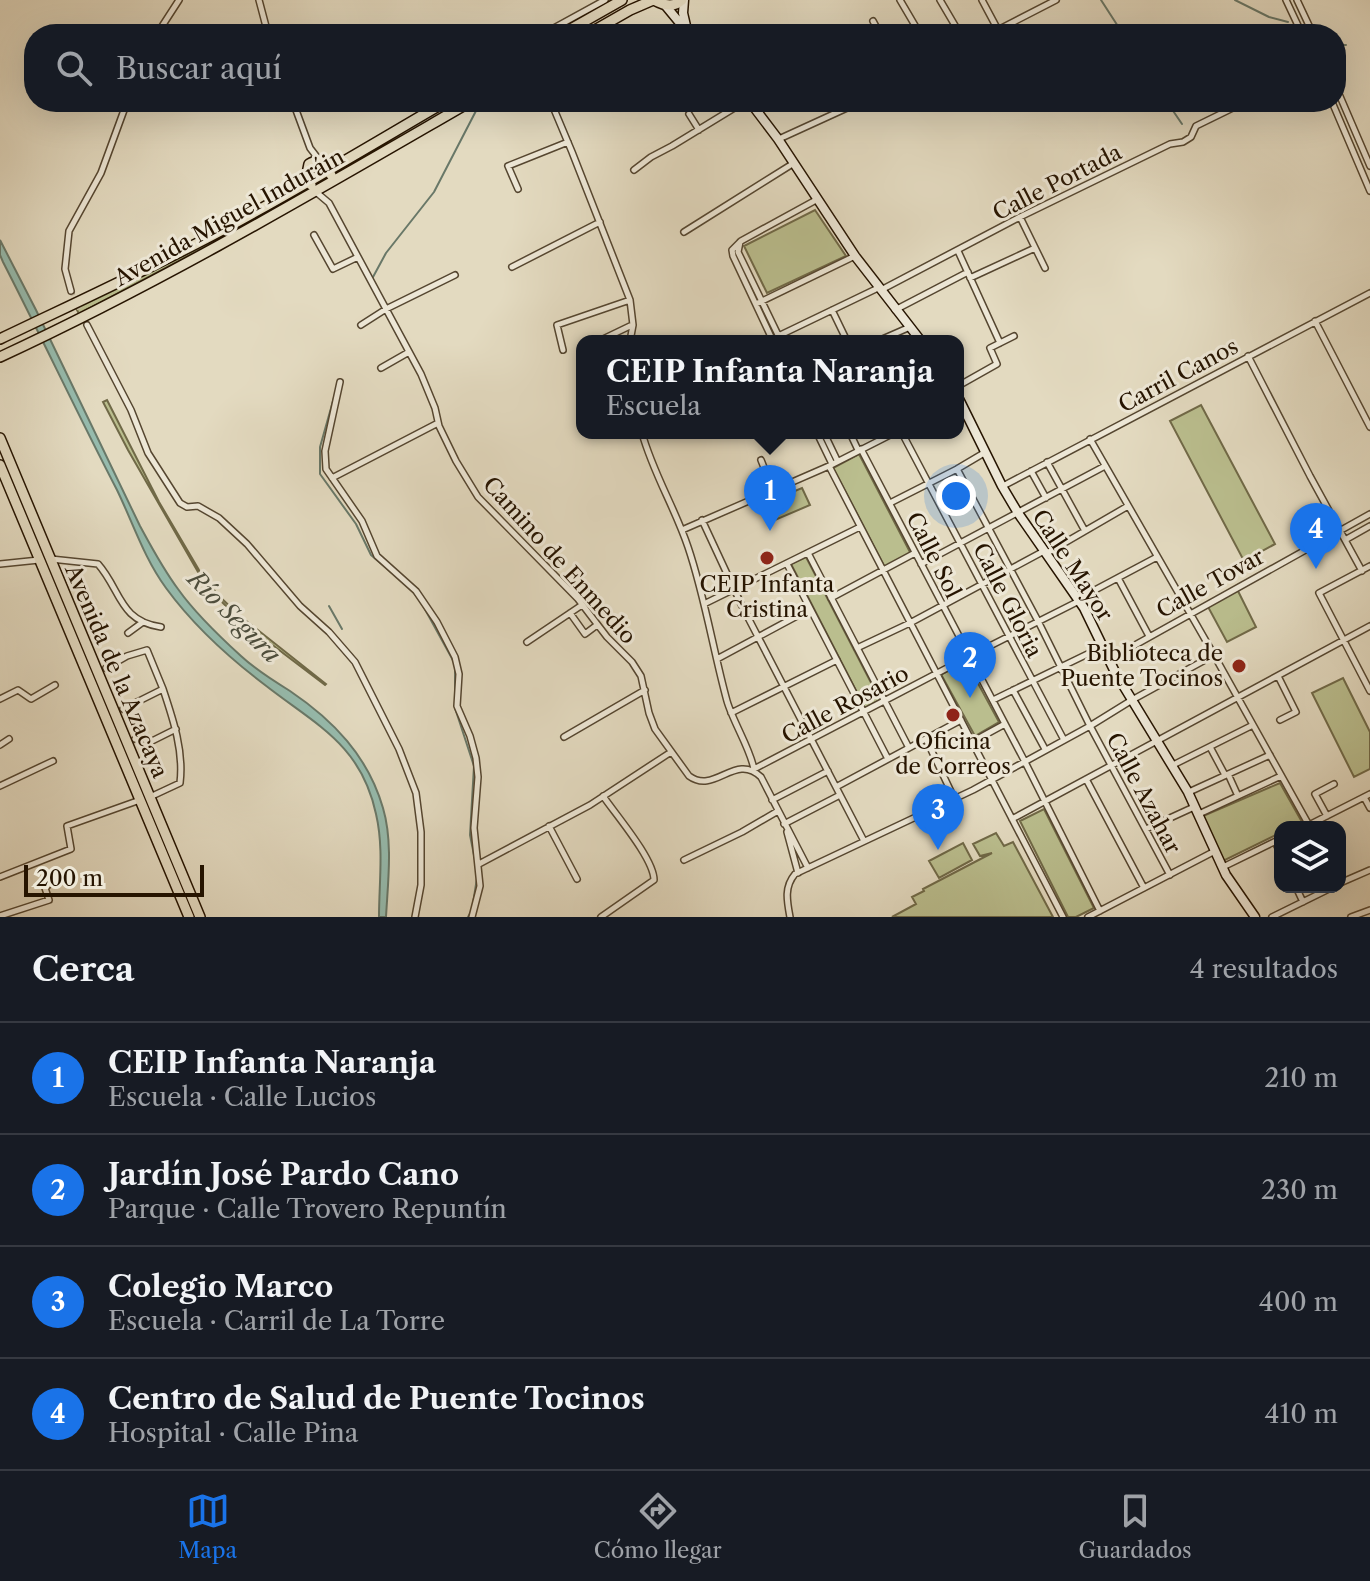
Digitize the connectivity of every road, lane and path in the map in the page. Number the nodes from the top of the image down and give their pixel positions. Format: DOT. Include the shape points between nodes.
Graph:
graph roads {
  1 [pos="179,0"];
  2 [pos="259,0"];
  3 [pos="605,0"];
  4 [pos="622,0"];
  5 [pos="654,0"];
  6 [pos="683,0"];
  7 [pos="900,0"];
  8 [pos="940,0"];
  9 [pos="982,0"];
  10 [pos="1056,0"];
  11 [pos="1286,0"];
  12 [pos="1297,0"];
  13 [pos="665,5"];
  14 [pos="873,21"];
  15 [pos="163,24"];
  16 [pos="265,24"];
  17 [pos="561,24"];
  18 [pos="580,24"];
  19 [pos="606,24"];
  20 [pos="681,24"];
  21 [pos="686,24"];
  22 [pos="875,24"];
  23 [pos="914,24"];
  24 [pos="954,24"];
  25 [pos="995,24"];
  26 [pos="1010,24"];
  27 [pos="1297,24"];
  28 [pos="1308,24"];
  29 [pos="1346,109"];
  30 [pos="123,112"];
  31 [pos="297,112"];
  32 [pos="428,112"];
  33 [pos="453,112"];
  34 [pos="555,112"];
  35 [pos="730,112"];
  36 [pos="755,112"];
  37 [pos="838,112"];
  38 [pos="1225,112"];
  39 [pos="1336,112"];
  40 [pos="689,114"];
  41 [pos="699,130"];
  42 [pos="778,139"];
  43 [pos="568,142"];
  44 [pos="310,148"];
  45 [pos="320,161"];
  46 [pos="794,163"];
  47 [pos="309,164"];
  48 [pos="1370,166"];
  49 [pos="329,170"];
  50 [pos="634,170"];
  51 [pos="309,182"];
  52 [pos="332,183"];
  53 [pos="518,189"];
  54 [pos="1370,191"];
  55 [pos="316,192"];
  56 [pos="816,200"];
  57 [pos="329,203"];
  58 [pos="1020,217"];
  59 [pos="600,222"];
  60 [pos="684,232"];
  61 [pos="314,235"];
  62 [pos="1035,248"];
  63 [pos="958,251"];
  64 [pos="855,256"];
  65 [pos="358,257"];
  66 [pos="512,267"];
  67 [pos="1045,268"];
  68 [pos="455,275"];
  69 [pos="969,275"];
  70 [pos="879,289"];
  71 [pos="71,291"];
  72 [pos="1370,293"];
  73 [pos="630,300"];
  74 [pos="758,302"];
  75 [pos="386,309"];
  76 [pos="832,310"];
  77 [pos="895,310"];
  78 [pos="1315,321"];
  79 [pos="87,325"];
  80 [pos="361,325"];
  81 [pos="633,325"];
  82 [pos="910,327"];
  83 [pos="612,335"];
  84 [pos="631,335"];
  85 [pos="774,335"];
  86 [pos="784,335"];
  87 [pos="844,335"];
  88 [pos="892,335"];
  89 [pos="916,335"];
  90 [pos="1014,336"];
  91 [pos="0,338"];
  92 [pos="1000,343"];
  93 [pos="563,350"];
  94 [pos="409,352"];
  95 [pos="4,355"];
  96 [pos="1248,356"];
  97 [pos="381,368"];
  98 [pos="340,382"];
  99 [pos="964,383"];
  100 [pos="964,411"];
  101 [pos="438,423"];
  102 [pos="1370,427"];
  103 [pos="0,438"];
  104 [pos="644,439"];
  105 [pos="820,439"];
  106 [pos="826,439"];
  107 [pos="853,439"];
  108 [pos="880,439"];
  109 [pos="905,439"];
  110 [pos="1090,439"];
  111 [pos="859,450"];
  112 [pos="984,453"];
  113 [pos="761,460"];
  114 [pos="1047,462"];
  115 [pos="833,463"];
  116 [pos="0,465"];
  117 [pos="1105,466"];
  118 [pos="957,469"];
  119 [pos="1031,471"];
  120 [pos="332,478"];
  121 [pos="929,484"];
  122 [pos="1002,486"];
  123 [pos="1062,489"];
  124 [pos="773,490"];
  125 [pos="1046,498"];
  126 [pos="890,503"];
  127 [pos="1128,506"];
  128 [pos="1018,513"];
  129 [pos="1370,514"];
  130 [pos="702,520"];
  131 [pos="1370,526"];
  132 [pos="860,527"];
  133 [pos="989,529"];
  134 [pos="682,530"];
  135 [pos="1339,530"];
  136 [pos="1085,531"];
  137 [pos="1345,540"];
  138 [pos="961,543"];
  139 [pos="1045,552"];
  140 [pos="808,553"];
  141 [pos="915,553"];
  142 [pos="1157,557"];
  143 [pos="45,559"];
  144 [pos="0,564"];
  145 [pos="787,564"];
  146 [pos="921,564"];
  147 [pos="1370,566"];
  148 [pos="1011,569"];
  149 [pos="883,570"];
  150 [pos="1362,571"];
  151 [pos="1118,578"];
  152 [pos="982,585"];
  153 [pos="734,589"];
  154 [pos="831,598"];
  155 [pos="1079,600"];
  156 [pos="704,604"];
  157 [pos="582,605"];
  158 [pos="943,606"];
  159 [pos="810,609"];
  160 [pos="570,613"];
  161 [pos="1189,613"];
  162 [pos="1038,621"];
  163 [pos="143,622"];
  164 [pos="910,623"];
  165 [pos="597,625"];
  166 [pos="1370,626"];
  167 [pos="161,627"];
  168 [pos="128,633"];
  169 [pos="1009,636"];
  170 [pos="1149,636"];
  171 [pos="758,637"];
  172 [pos="1344,640"];
  173 [pos="527,642"];
  174 [pos="1103,647"];
  175 [pos="857,648"];
  176 [pos="1214,655"];
  177 [pos="970,656"];
  178 [pos="717,659"];
  179 [pos="1109,659"];
  180 [pos="837,660"];
  181 [pos="1061,667"];
  182 [pos="106,668"];
  183 [pos="937,674"];
  184 [pos="1278,676"];
  185 [pos="1032,681"];
  186 [pos="55,685"];
  187 [pos="784,687"];
  188 [pos="163,689"];
  189 [pos="645,690"];
  190 [pos="1013,690"];
  191 [pos="1370,691"];
  192 [pos="1237,697"];
  193 [pos="0,699"];
  194 [pos="993,700"];
  195 [pos="1132,700"];
  196 [pos="885,701"];
  197 [pos="123,709"];
  198 [pos="864,712"];
  199 [pos="731,713"];
  200 [pos="961,720"];
  201 [pos="1280,720"];
  202 [pos="1005,724"];
  203 [pos="1253,725"];
  204 [pos="1090,726"];
  205 [pos="176,729"];
  206 [pos="564,737"];
  207 [pos="9,739"];
  208 [pos="135,739"];
  209 [pos="926,739"];
  210 [pos="811,740"];
  211 [pos="1064,740"];
  212 [pos="1158,740"];
  213 [pos="972,742"];
  214 [pos="0,745"];
  215 [pos="1210,747"];
  216 [pos="909,748"];
  217 [pos="1045,749"];
  218 [pos="671,752"];
  219 [pos="1270,755"];
  220 [pos="888,759"];
  221 [pos="1024,760"];
  222 [pos="53,761"];
  223 [pos="1112,765"];
  224 [pos="1173,765"];
  225 [pos="754,770"];
  226 [pos="828,771"];
  227 [pos="1226,775"];
  228 [pos="1281,776"];
  229 [pos="992,779"];
  230 [pos="1086,779"];
  231 [pos="1334,784"];
  232 [pos="0,786"];
  233 [pos="836,787"];
  234 [pos="1188,792"];
  235 [pos="840,795"];
  236 [pos="603,796"];
  237 [pos="1238,796"];
  238 [pos="1367,796"];
  239 [pos="145,798"];
  240 [pos="954,798"];
  241 [pos="772,800"];
  242 [pos="1045,801"];
  243 [pos="1370,808"];
  244 [pos="1196,810"];
  245 [pos="778,811"];
  246 [pos="1327,816"];
  247 [pos="1012,819"];
  248 [pos="1305,821"];
  249 [pos="1318,821"];
  250 [pos="784,824"];
  251 [pos="549,826"];
  252 [pos="1146,829"];
  253 [pos="864,841"];
  254 [pos="1274,842"];
  255 [pos="1215,851"];
  256 [pos="684,860"];
  257 [pos="479,864"];
  258 [pos="1222,867"];
  259 [pos="808,868"];
  260 [pos="1370,870"];
  261 [pos="798,873"];
  262 [pos="1170,875"];
  263 [pos="0,877"];
  264 [pos="55,879"];
  265 [pos="577,879"];
  266 [pos="1346,880"];
  267 [pos="1144,888"];
  268 [pos="1299,893"];
  269 [pos="1320,893"];
  270 [pos="1303,902"];
  271 [pos="1370,910"];
  272 [pos="1100,911"];
  273 [pos="0,916"];
  274 [pos="189,917"];
  275 [pos="200,917"];
  276 [pos="415,917"];
  277 [pos="472,917"];
  278 [pos="601,917"];
  279 [pos="790,917"];
  280 [pos="1063,917"];
  281 [pos="1088,917"];
  282 [pos="1255,917"];
  283 [pos="1272,917"];
  284 [pos="1351,917"];
  1 -- 15 [label="street"];
  2 -- 16 [label="street"];
  3 -- 17 [label="street"];
  4 -- 18 [label="main road"];
  5 -- 13 [label="main road"];
  5 -- 19 [label="main road"];
  6 -- 13 [label="main road"];
  6 -- 21 [label="main road"];
  7 -- 23 [label="street"];
  8 -- 24 [label="street"];
  9 -- 25 [label="street"];
  10 -- 26 [label="street"];
  11 -- 27 [label="street"];
  12 -- 28 [label="street"];
  13 -- 20 [label="main road"];
  14 -- 22 [label="street"];
  29 -- 48 [label="street"];
  30 -- 71 [label="street" via="101,173 69,231 65,269"];
  31 -- 44 [label="street"];
  32 -- 49 [label="main road, Avenida Miguel Induráin"];
  33 -- 52 [label="main road, Avenida Miguel Induráin"];
  34 -- 43 [label="street"];
  35 -- 41 [label="street"];
  36 -- 42 [label="main road"];
  37 -- 42 [label="street"];
  38 -- 58 [label="street, Calle Portada" via="1196,126 1183,142"];
  39 -- 54 [label="street"];
  40 -- 41 [label="street"];
  41 -- 50 [label="street"];
  42 -- 46 [label="main road"];
  43 -- 53 [label="street" via="508,166"];
  43 -- 59 [label="street"];
  44 -- 45 [label="street"];
  44 -- 47 [label="street"];
  45 -- 47 [label="main road"];
  45 -- 49 [label="main road"];
  46 -- 56 [label="main road"];
  46 -- 60 [label="street"];
  47 -- 51 [label="main road"];
  49 -- 51 [label="main road, Avenida Miguel Induráin"];
  49 -- 52 [label="main road"];
  51 -- 55 [label="main road"];
  51 -- 91 [label="main road, Avenida Miguel Induráin" via="167,259"];
  52 -- 55 [label="main road, Avenida Miguel Induráin"];
  52 -- 57 [label="street"];
  55 -- 57 [label="street, Camino de Enmedio"];
  55 -- 95 [label="main road, Avenida Miguel Induráin"];
  56 -- 64 [label="main road"];
  56 -- 74 [label="street" via="734,247 733,256"];
  57 -- 65 [label="street, Camino de Enmedio"];
  58 -- 62 [label="street"];
  58 -- 63 [label="street, Calle Portada"];
  59 -- 66 [label="street"];
  59 -- 73 [label="street"];
  61 -- 65 [label="street" via="333,269"];
  62 -- 67 [label="street"];
  62 -- 69 [label="street"];
  63 -- 69 [label="street"];
  63 -- 70 [label="street, Calle Portada"];
  64 -- 70 [label="main road"];
  64 -- 74 [label="street"];
  65 -- 75 [label="street, Camino de Enmedio"];
  68 -- 75 [label="street"];
  69 -- 77 [label="street"];
  69 -- 92 [label="street"];
  70 -- 76 [label="street, Calle Portada"];
  70 -- 77 [label="main road"];
  72 -- 78 [label="street, Carril Canos"];
  73 -- 81 [label="street"];
  73 -- 93 [label="street" via="557,325"];
  74 -- 85 [label="street"];
  75 -- 80 [label="street"];
  75 -- 94 [label="street, Camino de Enmedio"];
  76 -- 86 [label="street, Calle Portada"];
  76 -- 87 [label="street"];
  77 -- 82 [label="main road"];
  78 -- 96 [label="street, Carril Canos"];
  78 -- 102 [label="street"];
  79 -- 276 [label="street" via="148,453 180,503 219,518 355,662 416,793 421,885"];
  81 -- 83 [label="street"];
  81 -- 84 [label="street"];
  82 -- 88 [label="street"];
  82 -- 89 [label="main road"];
  90 -- 92 [label="street"];
  92 -- 99 [label="street" via="990,348 997,364"];
  94 -- 97 [label="street"];
  94 -- 101 [label="street, Camino de Enmedio"];
  96 -- 110 [label="street, Carril Canos"];
  96 -- 135 [label="street"];
  98 -- 120 [label="street" via="325,451"];
  100 -- 112 [label="main road, Calle Mayor"];
  101 -- 120 [label="street"];
  101 -- 157 [label="street, Camino de Enmedio" via="478,497"];
  103 -- 143 [label="main road, Avenida de la Azacaya"];
  104 -- 134 [label="street"];
  105 -- 115 [label="street"];
  106 -- 115 [label="street"];
  107 -- 111 [label="street, Calle Sol"];
  108 -- 111 [label="street"];
  109 -- 121 [label="street, Calle Gloria"];
  110 -- 114 [label="street, Carril Canos"];
  110 -- 117 [label="street"];
  111 -- 115 [label="street"];
  111 -- 126 [label="street, Calle Sol"];
  112 -- 118 [label="street"];
  112 -- 122 [label="main road, Calle Mayor"];
  113 -- 124 [label="street"];
  114 -- 119 [label="street, Carril Canos"];
  114 -- 123 [label="street"];
  115 -- 124 [label="street"];
  115 -- 132 [label="street"];
  116 -- 143 [label="main road, Avenida de la Azacaya"];
  117 -- 123 [label="street"];
  117 -- 127 [label="street"];
  118 -- 121 [label="street"];
  118 -- 133 [label="street, Calle Azahar"];
  119 -- 122 [label="street, Carril Canos"];
  119 -- 125 [label="street"];
  120 -- 257 [label="street" via="362,521 377,556 416,591 455,657 457,706 477,767 474,828"];
  121 -- 126 [label="street"];
  121 -- 138 [label="street, Calle Gloria"];
  122 -- 128 [label="main road, Calle Mayor"];
  123 -- 125 [label="street"];
  123 -- 136 [label="street"];
  124 -- 130 [label="street"];
  125 -- 128 [label="street"];
  126 -- 141 [label="street, Calle Sol"];
  127 -- 136 [label="street"];
  127 -- 142 [label="street"];
  128 -- 133 [label="street"];
  128 -- 139 [label="main road, Calle Mayor"];
  129 -- 135 [label="street, Calle Tovar"];
  130 -- 134 [label="street"];
  130 -- 153 [label="street"];
  131 -- 137 [label="street"];
  132 -- 140 [label="street"];
  132 -- 149 [label="street"];
  133 -- 138 [label="street"];
  133 -- 148 [label="street, Calle Azahar"];
  134 -- 156 [label="street"];
  135 -- 137 [label="street"];
  135 -- 161 [label="street, Calle Tovar"];
  136 -- 139 [label="street"];
  137 -- 150 [label="street"];
  138 -- 146 [label="street"];
  138 -- 152 [label="street, Calle Gloria"];
  139 -- 148 [label="street"];
  139 -- 155 [label="main road, Calle Mayor"];
  140 -- 145 [label="street"];
  140 -- 154 [label="street"];
  141 -- 146 [label="street, Calle Sol"];
  141 -- 149 [label="street"];
  142 -- 151 [label="street, Calle Rosario"];
  142 -- 161 [label="street"];
  143 -- 144 [label="street"];
  143 -- 163 [label="street" via="98,564 126,611"];
  143 -- 239 [label="main road, Avenida de la Azacaya"];
  145 -- 153 [label="street"];
  145 -- 159 [label="street"];
  146 -- 158 [label="street, Calle Sol"];
  147 -- 150 [label="street"];
  148 -- 152 [label="street"];
  148 -- 162 [label="street, Calle Azahar"];
  149 -- 154 [label="street"];
  149 -- 164 [label="street"];
  150 -- 172 [label="street" via="1319,593"];
  151 -- 155 [label="street, Calle Rosario"];
  151 -- 170 [label="street"];
  152 -- 158 [label="street"];
  152 -- 169 [label="street, Calle Gloria"];
  153 -- 156 [label="street"];
  153 -- 171 [label="street"];
  154 -- 175 [label="street"];
  155 -- 162 [label="street, Calle Rosario"];
  155 -- 174 [label="main road, Calle Mayor"];
  156 -- 178 [label="street"];
  157 -- 160 [label="street"];
  157 -- 165 [label="street, Camino de Enmedio"];
  158 -- 164 [label="street"];
  158 -- 177 [label="street, Calle Sol"];
  159 -- 171 [label="street"];
  159 -- 180 [label="street"];
  160 -- 165 [label="street" via="585,634"];
  160 -- 173 [label="street"];
  161 -- 170 [label="street, Calle Tovar"];
  161 -- 176 [label="street"];
  162 -- 169 [label="street, Calle Rosario"];
  162 -- 181 [label="street, Calle Azahar"];
  163 -- 167 [label="street"];
  163 -- 168 [label="street"];
  164 -- 175 [label="street"];
  164 -- 183 [label="street"];
  165 -- 189 [label="street, Camino de Enmedio" via="632,662"];
  166 -- 172 [label="street"];
  169 -- 177 [label="street, Calle Rosario"];
  169 -- 185 [label="street, Calle Gloria"];
  170 -- 179 [label="street, Calle Tovar"];
  171 -- 178 [label="street"];
  171 -- 187 [label="street"];
  172 -- 184 [label="street"];
  172 -- 191 [label="street"];
  174 -- 179 [label="main road, Calle Mayor"];
  174 -- 181 [label="street"];
  175 -- 196 [label="street"];
  176 -- 192 [label="street"];
  176 -- 195 [label="street"];
  177 -- 183 [label="street, Calle Rosario"];
  177 -- 194 [label="street, Calle Sol"];
  178 -- 199 [label="street"];
  179 -- 195 [label="main road, Calle Mayor"];
  180 -- 187 [label="street"];
  180 -- 198 [label="street"];
  181 -- 185 [label="street"];
  181 -- 204 [label="street, Calle Azahar"];
  182 -- 188 [label="street" via="147,650"];
  183 -- 196 [label="street, Calle Rosario"];
  183 -- 200 [label="street"];
  184 -- 192 [label="street"];
  184 -- 201 [label="street" via="1296,712"];
  185 -- 190 [label="street"];
  185 -- 211 [label="street, Calle Gloria"];
  186 -- 193 [label="street" via="31,699 18,690"];
  187 -- 199 [label="street"];
  187 -- 210 [label="street"];
  188 -- 197 [label="street"];
  188 -- 205 [label="street"];
  189 -- 206 [label="street"];
  189 -- 218 [label="street, Camino de Enmedio" via="652,722"];
  190 -- 194 [label="street"];
  190 -- 217 [label="street"];
  192 -- 203 [label="street"];
  192 -- 212 [label="street"];
  194 -- 202 [label="street, Calle Sol"];
  195 -- 204 [label="street"];
  195 -- 212 [label="main road, Calle Mayor"];
  196 -- 198 [label="street, Calle Rosario"];
  196 -- 216 [label="street"];
  198 -- 210 [label="street, Calle Rosario"];
  198 -- 220 [label="street"];
  199 -- 225 [label="street"];
  200 -- 209 [label="street"];
  200 -- 213 [label="street"];
  202 -- 213 [label="street"];
  202 -- 221 [label="street, Calle Sol"];
  203 -- 215 [label="street"];
  203 -- 219 [label="street"];
  204 -- 211 [label="street"];
  204 -- 223 [label="street, Calle Azahar"];
  205 -- 208 [label="street" via="148,743 142,735"];
  205 -- 239 [label="street" via="180,783"];
  207 -- 214 [label="street"];
  209 -- 216 [label="street"];
  209 -- 240 [label="street"];
  210 -- 225 [label="street, Calle Rosario"];
  210 -- 226 [label="street"];
  211 -- 217 [label="street"];
  212 -- 223 [label="street"];
  212 -- 224 [label="main road, Calle Mayor"];
  213 -- 229 [label="street"];
  215 -- 224 [label="street"];
  215 -- 227 [label="street"];
  216 -- 220 [label="street"];
  217 -- 221 [label="street"];
  218 -- 225 [label="street, Camino de Enmedio" via="698,781"];
  218 -- 236 [label="street"];
  219 -- 227 [label="street"];
  219 -- 228 [label="street"];
  220 -- 233 [label="street"];
  221 -- 229 [label="street"];
  221 -- 242 [label="street, Calle Sol"];
  222 -- 232 [label="street"];
  223 -- 230 [label="street"];
  223 -- 252 [label="street, Calle Azahar"];
  224 -- 234 [label="main road, Calle Mayor"];
  225 -- 241 [label="street"];
  226 -- 233 [label="street"];
  226 -- 241 [label="street"];
  227 -- 234 [label="street"];
  227 -- 237 [label="street"];
  228 -- 237 [label="street"];
  228 -- 248 [label="street"];
  229 -- 240 [label="street"];
  229 -- 247 [label="street"];
  230 -- 242 [label="street"];
  230 -- 267 [label="street"];
  231 -- 246 [label="street" via="1315,794"];
  233 -- 235 [label="street"];
  234 -- 244 [label="main road, Calle Mayor"];
  235 -- 250 [label="street"];
  235 -- 253 [label="street"];
  236 -- 251 [label="street"];
  236 -- 278 [label="street" via="645,855 654,880"];
  237 -- 244 [label="street"];
  238 -- 243 [label="street"];
  238 -- 246 [label="street"];
  239 -- 263 [label="street" via="67,826 71,849"];
  239 -- 274 [label="main road, Avenida de la Azacaya"];
  239 -- 275 [label="main road, Avenida de la Azacaya"];
  240 -- 253 [label="street"];
  241 -- 245 [label="street"];
  242 -- 247 [label="street"];
  242 -- 272 [label="street, Calle Sol"];
  244 -- 252 [label="street"];
  244 -- 255 [label="main road, Calle Mayor"];
  245 -- 250 [label="street"];
  245 -- 256 [label="street"];
  246 -- 249 [label="street"];
  247 -- 280 [label="street"];
  250 -- 259 [label="street"];
  250 -- 261 [label="street"];
  251 -- 257 [label="street"];
  251 -- 265 [label="street"];
  252 -- 262 [label="street, Calle Azahar"];
  253 -- 259 [label="street"];
  254 -- 258 [label="street"];
  255 -- 258 [label="main road, Calle Mayor"];
  255 -- 262 [label="street"];
  257 -- 277 [label="street"];
  258 -- 282 [label="main road, Calle Mayor"];
  259 -- 261 [label="street"];
  260 -- 266 [label="street"];
  261 -- 279 [label="street" via="788,885"];
  262 -- 267 [label="street"];
  264 -- 273 [label="street" via="45,888 49,900"];
  267 -- 272 [label="street"];
  268 -- 270 [label="street"];
  269 -- 270 [label="street"];
  270 -- 283 [label="street"];
  271 -- 284 [label="street"];
  272 -- 281 [label="street"];
}
